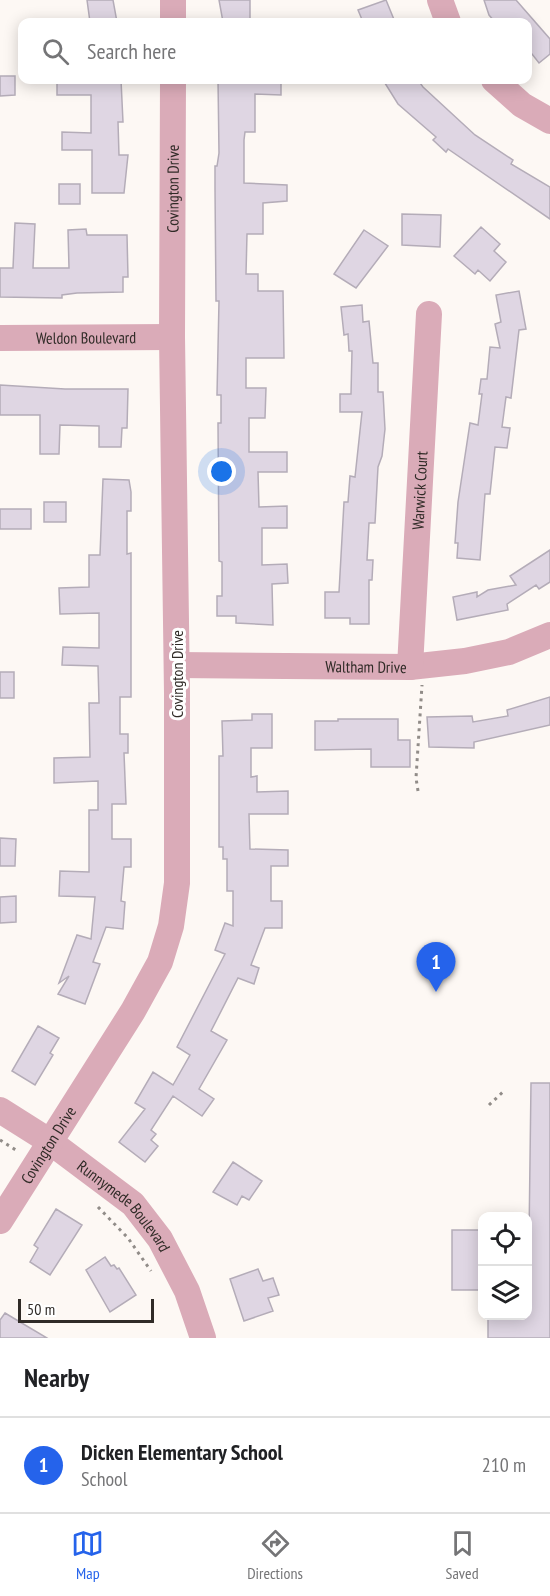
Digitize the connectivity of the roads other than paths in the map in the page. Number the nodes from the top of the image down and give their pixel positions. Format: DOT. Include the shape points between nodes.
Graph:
graph roads {
  1 [pos="173,0"];
  2 [pos="440,0"];
  3 [pos="173,18"];
  4 [pos="447,18"];
  5 [pos="173,84"];
  6 [pos="498,84"];
  7 [pos="550,121"];
  8 [pos="429,314"];
  9 [pos="172,337"];
  10 [pos="0,338"];
  11 [pos="550,635"];
  12 [pos="177,665"];
  13 [pos="416,666"];
  14 [pos="0,1110"];
  15 [pos="42,1152"];
  16 [pos="0,1221"];
  17 [pos="203,1338"];
  1 -- 3 [label="street"];
  2 -- 4 [label="street"];
  5 -- 9 [label="street, Covington Drive"];
  6 -- 7 [label="street" via="522,105"];
  8 -- 13 [label="street, Warwick Court"];
  9 -- 10 [label="street, Weldon Boulevard"];
  9 -- 12 [label="street, Covington Drive"];
  11 -- 13 [label="street, Waltham Drive" via="509,652"];
  12 -- 13 [label="street, Waltham Drive"];
  12 -- 15 [label="street, Covington Drive" via="177,883 171,926 160,962 134,1011"];
  14 -- 15 [label="street, Runnymede Boulevard"];
  15 -- 16 [label="street, Covington Drive"];
  15 -- 17 [label="street, Runnymede Boulevard" via="133,1204 160,1239 187,1291"];
}
